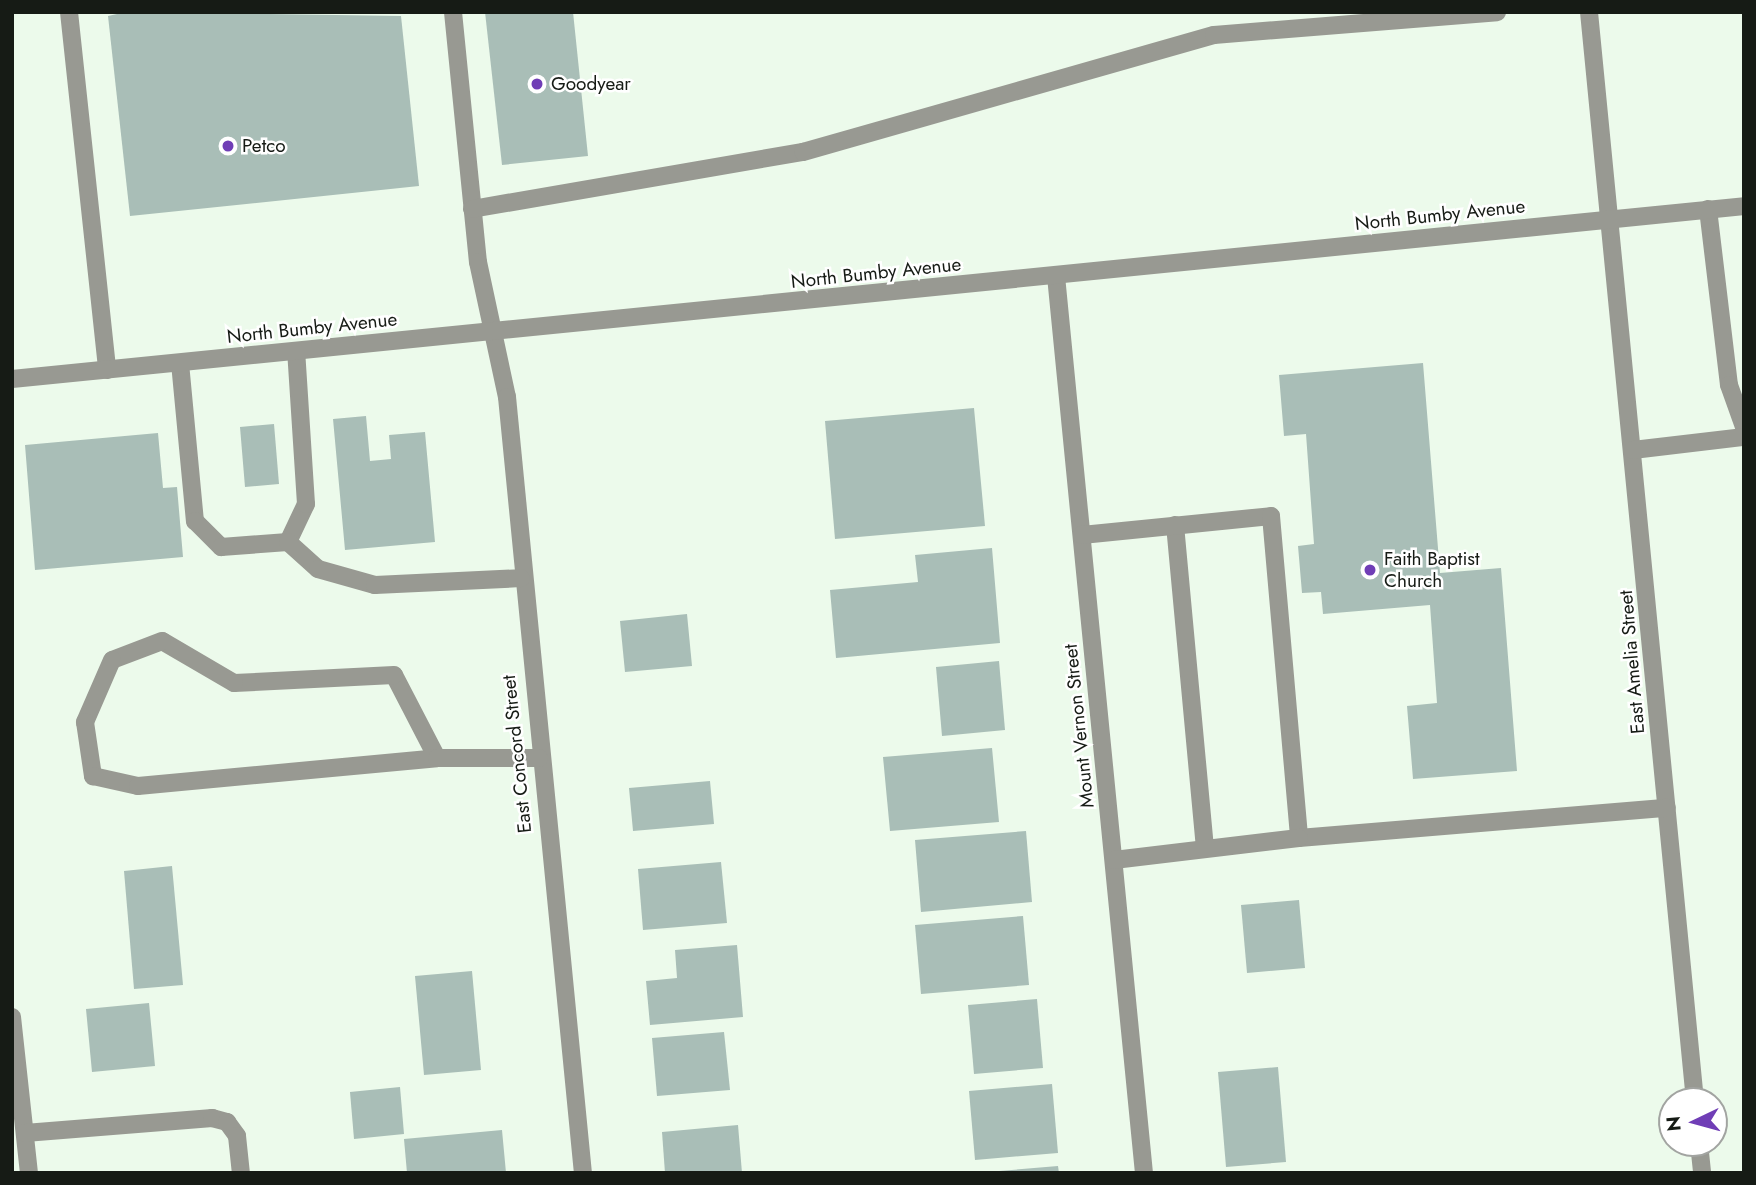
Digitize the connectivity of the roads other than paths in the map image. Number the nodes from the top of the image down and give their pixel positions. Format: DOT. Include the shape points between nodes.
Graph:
graph roads {
  1 [pos="69,12"];
  2 [pos="453,12"];
  3 [pos="1497,12"];
  4 [pos="1589,12"];
  5 [pos="1744,206"];
  6 [pos="472,209"];
  7 [pos="1708,209"];
  8 [pos="1610,219"];
  9 [pos="1056,276"];
  10 [pos="494,331"];
  11 [pos="296,351"];
  12 [pos="180,363"];
  13 [pos="107,370"];
  14 [pos="12,379"];
  15 [pos="1744,427"];
  16 [pos="1744,437"];
  17 [pos="1633,450"];
  18 [pos="1175,525"];
  19 [pos="1082,535"];
  20 [pos="288,542"];
  21 [pos="521,578"];
  22 [pos="437,758"];
  23 [pos="539,758"];
  24 [pos="1667,808"];
  25 [pos="1299,838"];
  26 [pos="1205,849"];
  27 [pos="1114,860"];
  28 [pos="12,1017"];
  29 [pos="1694,1087"];
  30 [pos="25,1133"];
  31 [pos="29,1173"];
  32 [pos="241,1173"];
  33 [pos="583,1173"];
  34 [pos="1144,1173"];
  1 -- 13 [label="street"];
  2 -- 6 [label="street, East Concord Street"];
  3 -- 6 [label="street" via="1214,35 803,152"];
  4 -- 8 [label="street, East Amelia Street"];
  5 -- 7 [label="street, North Bumby Avenue"];
  6 -- 10 [label="street, East Concord Street"];
  7 -- 8 [label="street, North Bumby Avenue"];
  7 -- 15 [label="street" via="1729,385"];
  8 -- 9 [label="street, North Bumby Avenue"];
  8 -- 17 [label="street, East Amelia Street"];
  9 -- 10 [label="street, North Bumby Avenue"];
  9 -- 19 [label="street, Mount Vernon Street"];
  10 -- 11 [label="street, North Bumby Avenue"];
  10 -- 21 [label="street, East Concord Street" via="507,397"];
  11 -- 12 [label="street, North Bumby Avenue"];
  11 -- 20 [label="street" via="306,504"];
  12 -- 13 [label="street, North Bumby Avenue"];
  12 -- 20 [label="street" via="195,521 221,547"];
  13 -- 14 [label="street, North Bumby Avenue"];
  16 -- 17 [label="street"];
  17 -- 24 [label="street, East Amelia Street"];
  18 -- 19 [label="street"];
  18 -- 25 [label="street" via="1271,516"];
  18 -- 26 [label="street"];
  19 -- 27 [label="street, Mount Vernon Street"];
  20 -- 21 [label="street" via="318,569 375,584"];
  21 -- 23 [label="street, East Concord Street"];
  22 -- 22 [label="street" via="138,786 93,776 85,722 113,660 162,641 234,683 394,675"];
  22 -- 23 [label="street"];
  23 -- 33 [label="street, East Concord Street"];
  24 -- 25 [label="street"];
  24 -- 29 [label="street, East Amelia Street"];
  25 -- 26 [label="street"];
  26 -- 27 [label="street"];
  27 -- 34 [label="street, Mount Vernon Street"];
  28 -- 30 [label="street"];
  30 -- 31 [label="street"];
  30 -- 32 [label="street" via="212,1118 227,1122 237,1136"];
}
